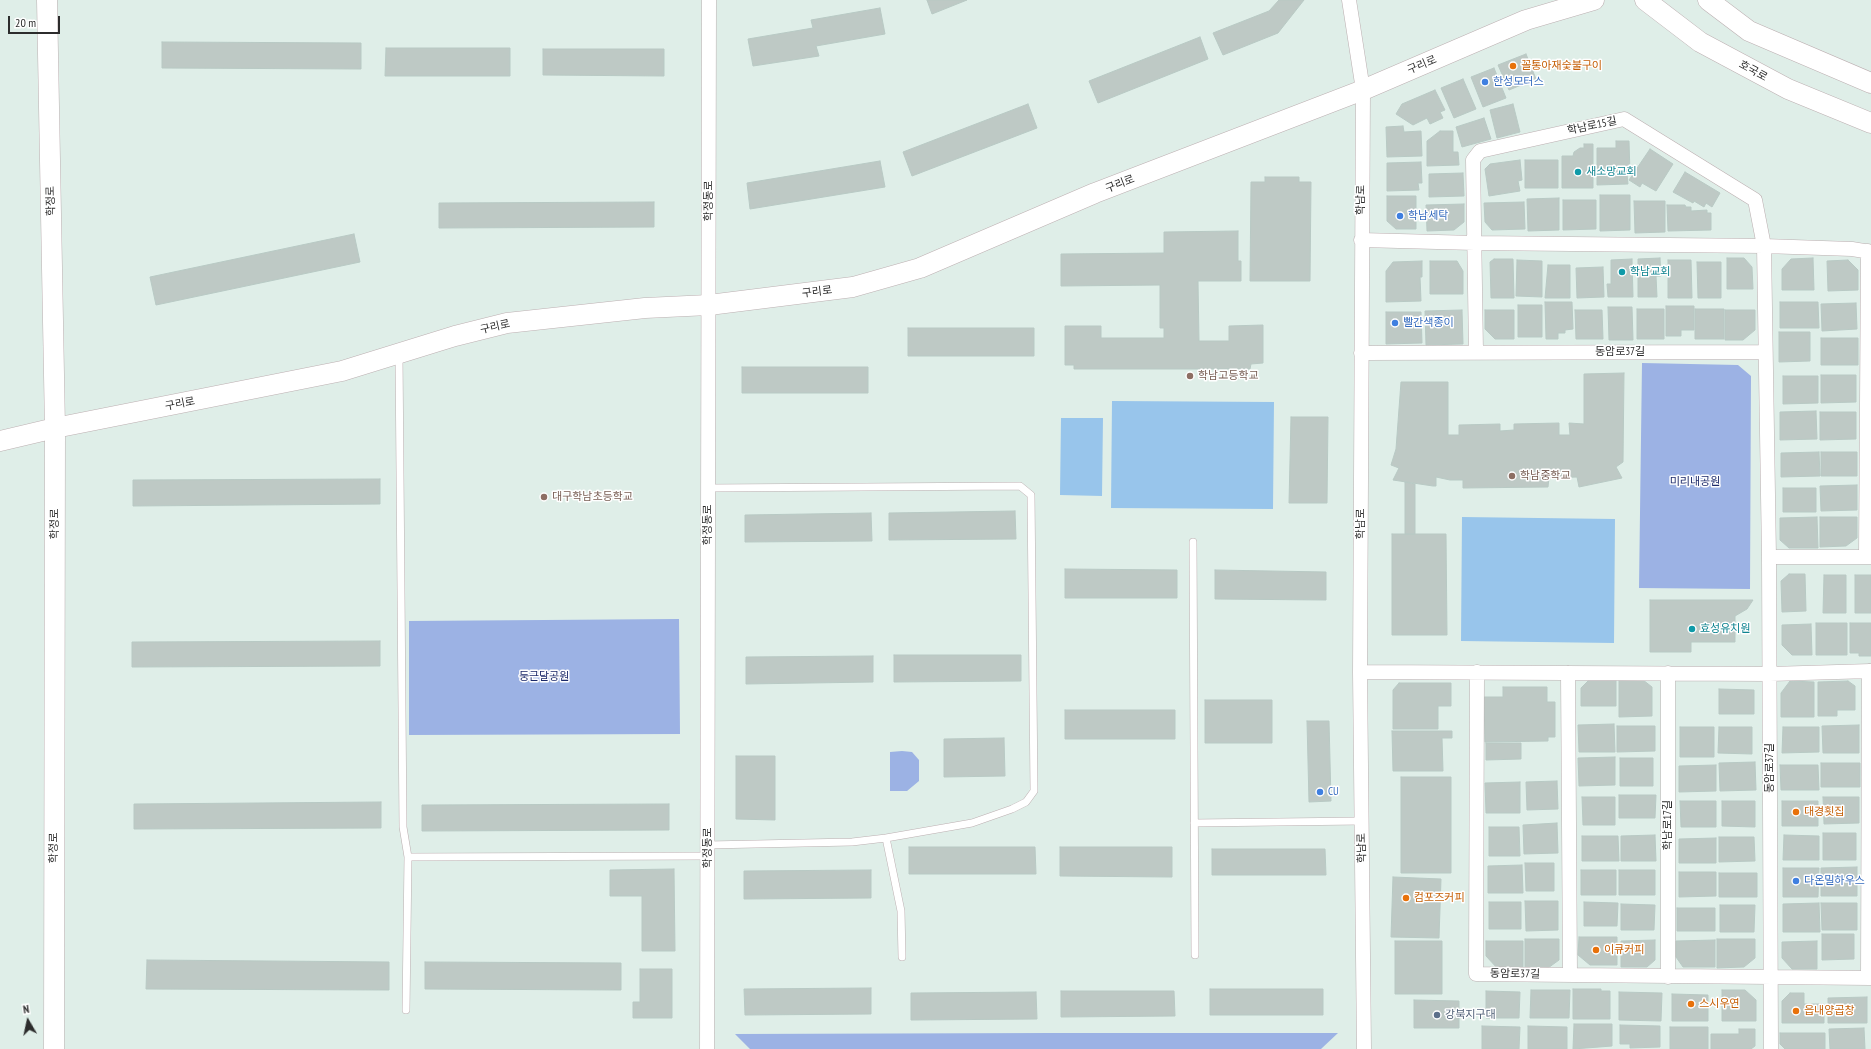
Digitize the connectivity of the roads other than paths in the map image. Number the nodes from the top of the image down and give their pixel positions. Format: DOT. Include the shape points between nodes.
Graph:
graph roads {
  1 [pos="46,0"];
  2 [pos="709,0"];
  3 [pos="1349,0"];
  4 [pos="1594,0"];
  5 [pos="1645,0"];
  6 [pos="1708,0"];
  7 [pos="1871,83"];
  8 [pos="1363,90"];
  9 [pos="1788,90"];
  10 [pos="1871,123"];
  11 [pos="1871,136"];
  12 [pos="1361,240"];
  13 [pos="1475,243"];
  14 [pos="1764,246"];
  15 [pos="1870,252"];
  16 [pos="709,305"];
  17 [pos="1476,352"];
  18 [pos="1765,352"];
  19 [pos="1361,353"];
  20 [pos="399,354"];
  21 [pos="55,428"];
  22 [pos="0,441"];
  23 [pos="708,488"];
  24 [pos="1193,542"];
  25 [pos="1769,557"];
  26 [pos="1869,557"];
  27 [pos="1870,671"];
  28 [pos="1360,672"];
  29 [pos="1477,672"];
  30 [pos="1568,673"];
  31 [pos="1668,673"];
  32 [pos="1770,674"];
  33 [pos="1870,775"];
  34 [pos="1362,821"];
  35 [pos="1194,823"];
  36 [pos="886,838"];
  37 [pos="708,850"];
  38 [pos="408,857"];
  39 [pos="1870,878"];
  40 [pos="1195,955"];
  41 [pos="902,957"];
  42 [pos="1570,975"];
  43 [pos="1668,976"];
  44 [pos="1770,978"];
  45 [pos="1870,978"];
  46 [pos="406,1010"];
  47 [pos="54,1049"];
  48 [pos="708,1049"];
  49 [pos="1364,1049"];
  50 [pos="1771,1049"];
  1 -- 21 [label="street, 학정로"];
  2 -- 16 [label="street, 학정동로"];
  3 -- 8 [label="street, 학남로"];
  4 -- 8 [label="street, 구리로" via="1526,20"];
  5 -- 9 [label="street, 호국로" via="1700,42"];
  6 -- 7 [label="street" via="1749,31"];
  8 -- 12 [label="street, 학남로"];
  8 -- 16 [label="street, 구리로" via="1095,193 920,268 853,287"];
  9 -- 10 [label="street, 호국로"];
  9 -- 11 [label="street"];
  12 -- 13 [label="street"];
  12 -- 19 [label="street, 학남로"];
  13 -- 14 [label="street"];
  13 -- 14 [label="street, 학남로15길" via="1473,160 1480,151 1624,120 1755,200"];
  13 -- 17 [label="street, 학남로15길"];
  14 -- 15 [label="street"];
  14 -- 18 [label="street, 동암로37길"];
  15 -- 26 [label="street"];
  16 -- 20 [label="street, 구리로" via="645,308 507,323"];
  16 -- 23 [label="street, 학정동로"];
  17 -- 18 [label="street, 동암로37길"];
  17 -- 19 [label="street, 동암로37길"];
  18 -- 25 [label="street, 동암로37길"];
  19 -- 28 [label="street, 학남로"];
  20 -- 21 [label="street, 구리로" via="342,372"];
  20 -- 38 [label="lane" via="403,827"];
  21 -- 22 [label="street, 구리로"];
  21 -- 47 [label="street, 학정로"];
  23 -- 36 [label="lane" via="1020,486 1031,495 1034,791 1026,802 1012,810 972,823"];
  23 -- 37 [label="street, 학정동로"];
  24 -- 35 [label="lane"];
  25 -- 26 [label="street"];
  25 -- 32 [label="street, 동암로37길"];
  27 -- 32 [label="street"];
  27 -- 33 [label="street"];
  28 -- 29 [label="street"];
  28 -- 34 [label="street, 학남로"];
  29 -- 30 [label="street"];
  29 -- 42 [label="street, 동암로37길" via="1476,974"];
  30 -- 31 [label="street"];
  30 -- 42 [label="street"];
  31 -- 32 [label="street"];
  31 -- 43 [label="street, 학남로17길"];
  32 -- 44 [label="street, 동암로37길"];
  33 -- 39 [label="street"];
  34 -- 35 [label="lane"];
  34 -- 49 [label="street, 학남로"];
  35 -- 40 [label="lane"];
  36 -- 37 [label="lane"];
  36 -- 41 [label="lane" via="901,911"];
  37 -- 38 [label="lane"];
  37 -- 48 [label="street, 학정동로"];
  38 -- 46 [label="lane"];
  39 -- 45 [label="street"];
  42 -- 43 [label="street, 동암로37길"];
  43 -- 44 [label="street, 동암로37길"];
  44 -- 45 [label="street, 동암로37길"];
  44 -- 50 [label="street, 동암로37길"];
}
